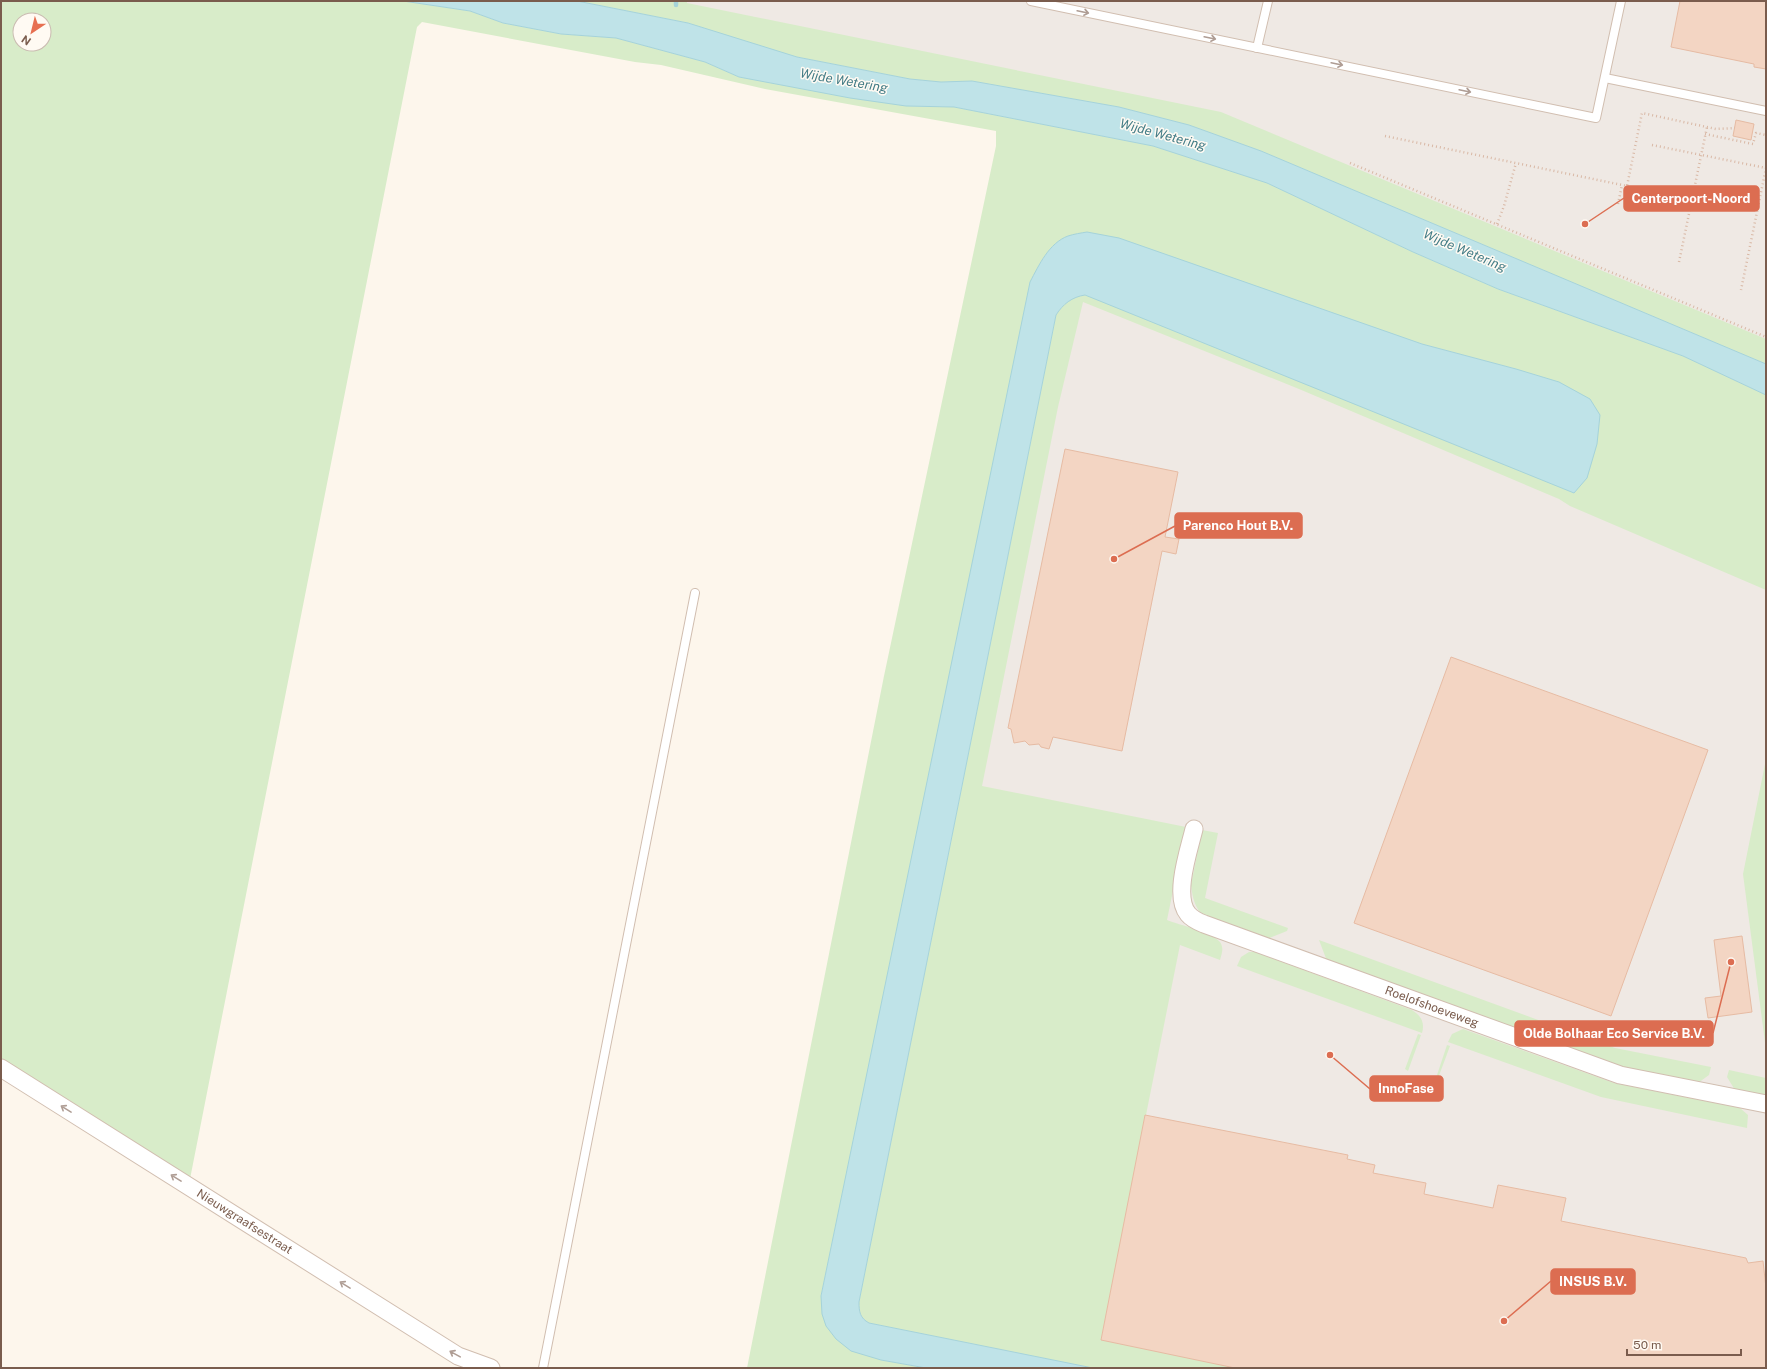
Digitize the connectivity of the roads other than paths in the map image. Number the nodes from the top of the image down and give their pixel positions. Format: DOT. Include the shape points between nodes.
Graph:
graph roads {
  1 [pos="1031,1"];
  2 [pos="1268,1"];
  3 [pos="1621,1"];
  4 [pos="1257,48"];
  5 [pos="1605,78"];
  6 [pos="1766,111"];
  7 [pos="695,593"];
  8 [pos="1194,829"];
  9 [pos="1,1068"];
  10 [pos="1766,1104"];
  11 [pos="491,1368"];
  12 [pos="543,1368"];
  1 -- 4 [label="lane, one-way"];
  2 -- 4 [label="lane"];
  3 -- 5 [label="lane"];
  4 -- 5 [label="lane, one-way" via="1596,118"];
  5 -- 6 [label="lane"];
  7 -- 12 [label="lane"];
  8 -- 10 [label="street, Roelofshoeveweg" via="1181,893 1184,908 1189,915 1204,924 1620,1075"];
  11 -- 9 [label="street, Nieuwgraafsestraat, one-way" via="458,1356"];
}
